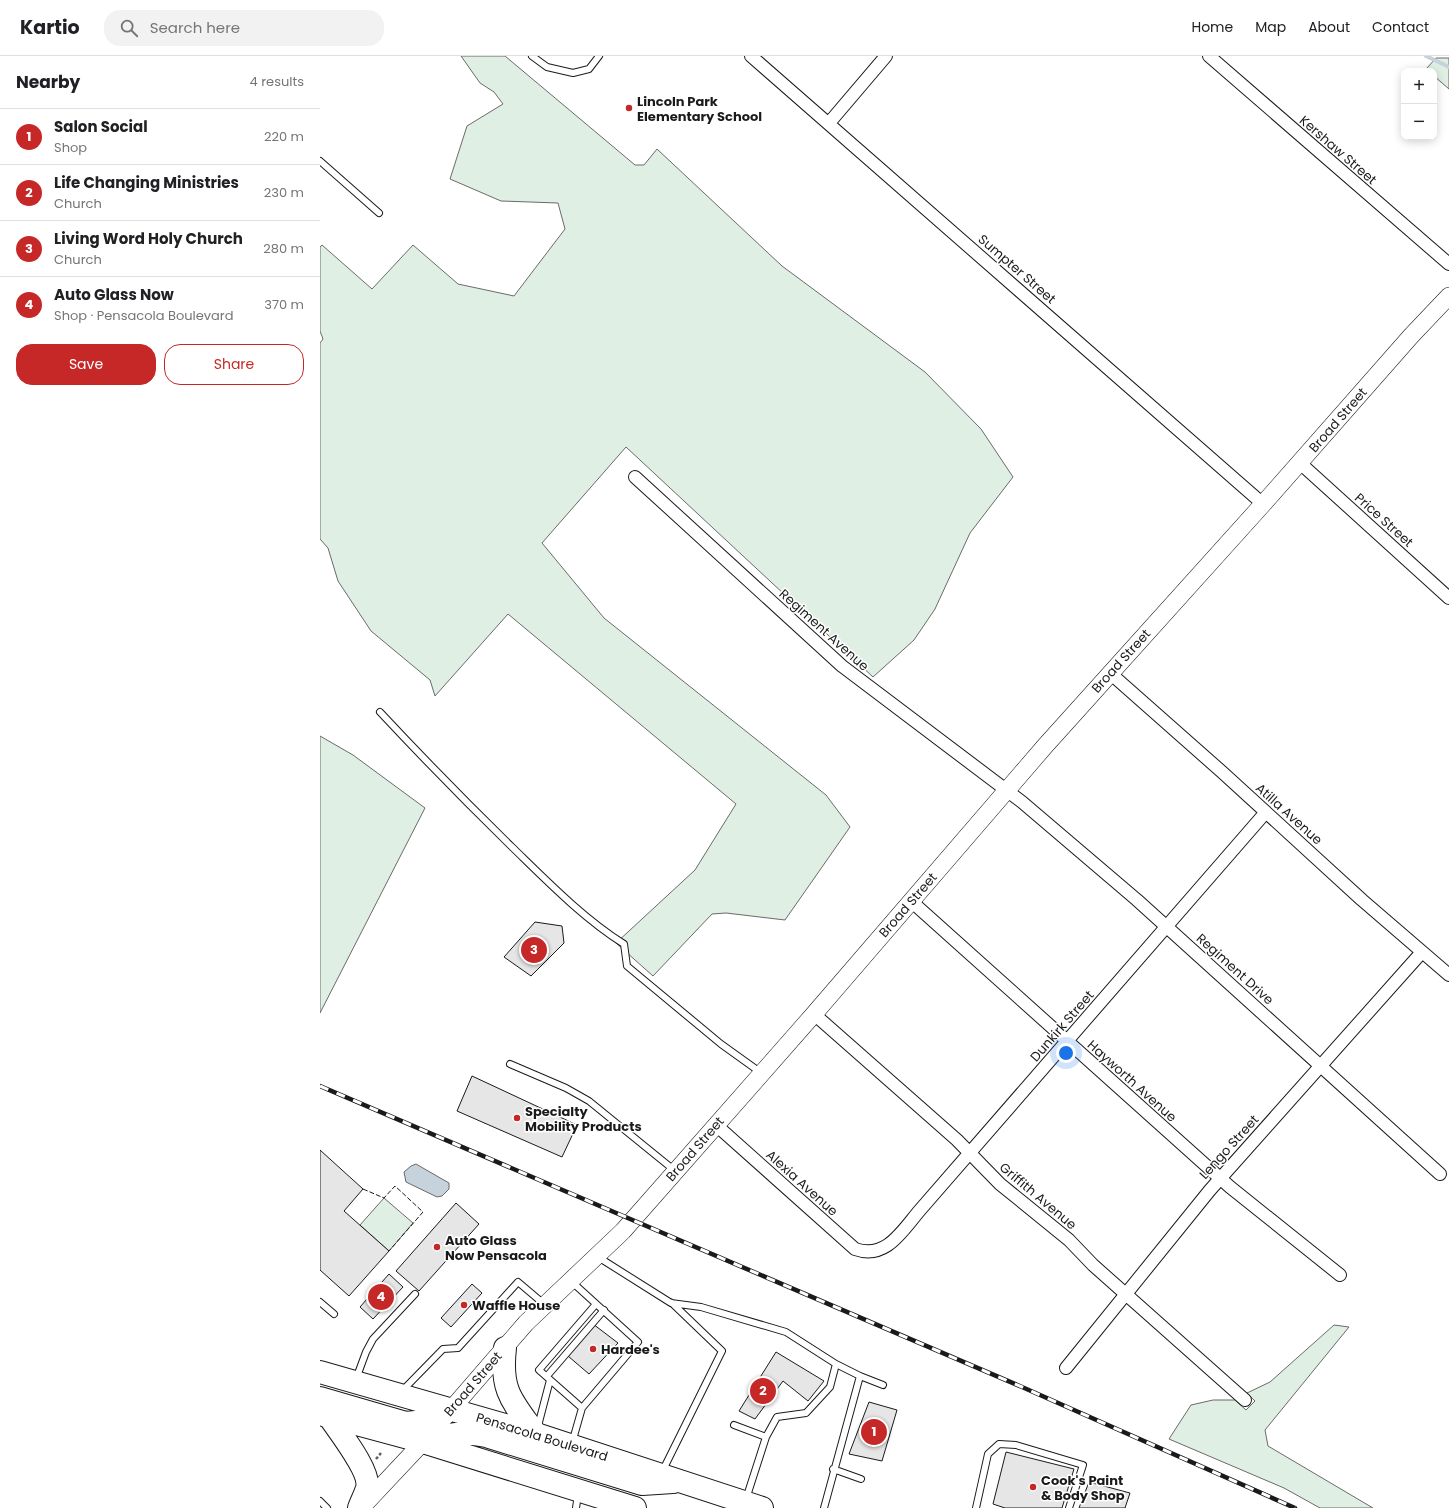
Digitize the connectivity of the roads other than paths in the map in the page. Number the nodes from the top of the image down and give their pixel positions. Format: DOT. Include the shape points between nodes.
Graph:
graph roads {
  1 [pos="532,56"];
  2 [pos="599,56"];
  3 [pos="751,56"];
  4 [pos="886,56"];
  5 [pos="1209,56"];
  6 [pos="829,124"];
  7 [pos="320,161"];
  8 [pos="379,213"];
  9 [pos="1449,264"];
  10 [pos="1449,296"];
  11 [pos="1300,463"];
  12 [pos="634,477"];
  13 [pos="1264,504"];
  14 [pos="1449,598"];
  15 [pos="1110,673"];
  16 [pos="380,712"];
  17 [pos="1006,790"];
  18 [pos="1266,812"];
  19 [pos="911,901"];
  20 [pos="1166,927"];
  21 [pos="1422,952"];
  22 [pos="1449,975"];
  23 [pos="814,1014"];
  24 [pos="1068,1041"];
  25 [pos="510,1064"];
  26 [pos="1321,1065"];
  27 [pos="762,1073"];
  28 [pos="716,1125"];
  29 [pos="968,1153"];
  30 [pos="675,1171"];
  31 [pos="1440,1174"];
  32 [pos="1221,1178"];
  33 [pos="875,1252"];
  34 [pos="597,1256"];
  35 [pos="1340,1275"];
  36 [pos="571,1280"];
  37 [pos="1125,1293"];
  38 [pos="415,1294"];
  39 [pos="320,1302"];
  40 [pos="671,1303"];
  41 [pos="544,1304"];
  42 [pos="596,1304"];
  43 [pos="604,1310"];
  44 [pos="334,1314"];
  45 [pos="504,1348"];
  46 [pos="836,1364"];
  47 [pos="1066,1368"];
  48 [pos="320,1372"];
  49 [pos="860,1376"];
  50 [pos="548,1378"];
  51 [pos="355,1382"];
  52 [pos="883,1385"];
  53 [pos="399,1395"];
  54 [pos="320,1398"];
  55 [pos="1245,1400"];
  56 [pos="582,1408"];
  57 [pos="451,1410"];
  58 [pos="325,1416"];
  59 [pos="734,1425"];
  60 [pos="536,1434"];
  61 [pos="766,1437"];
  62 [pos="423,1442"];
  63 [pos="572,1445"];
  64 [pos="833,1469"];
  65 [pos="661,1474"];
  66 [pos="861,1479"];
  67 [pos="683,1481"];
  68 [pos="577,1499"];
  69 [pos="753,1505"];
  70 [pos="360,1508"];
  71 [pos="599,1508"];
  72 [pos="635,1508"];
  73 [pos="824,1508"];
  74 [pos="976,1508"];
  75 [pos="1069,1508"];
  1 -- 2 [label="lane" via="547,67 573,73 589,69"];
  3 -- 6 [label="street, Sumpter Street"];
  4 -- 6 [label="street"];
  5 -- 9 [label="street, Kershaw Street"];
  6 -- 13 [label="street, Sumpter Street"];
  7 -- 8 [label="lane"];
  10 -- 11 [label="street, Broad Street"];
  11 -- 13 [label="street, Broad Street"];
  11 -- 14 [label="street, Price Street"];
  12 -- 17 [label="street, Regiment Avenue" via="842,666"];
  13 -- 15 [label="street, Broad Street"];
  15 -- 17 [label="street, Broad Street"];
  15 -- 18 [label="street, Atilla Avenue"];
  16 -- 27 [label="lane" via="442,778 547,881 603,931 624,944 627,966 721,1044"];
  17 -- 19 [label="street, Broad Street"];
  17 -- 20 [label="street, Regiment Drive"];
  18 -- 20 [label="street, Dunkirk Street"];
  18 -- 21 [label="street, Atilla Avenue"];
  19 -- 23 [label="street, Broad Street"];
  19 -- 24 [label="street, Hayworth Avenue"];
  20 -- 24 [label="street, Dunkirk Street"];
  20 -- 26 [label="street, Regiment Drive"];
  21 -- 22 [label="street, Atilla Avenue"];
  21 -- 26 [label="street, Lengo Street"];
  23 -- 27 [label="street, Broad Street"];
  23 -- 29 [label="street, Griffith Avenue" via="957,1140"];
  24 -- 29 [label="street, Dunkirk Street"];
  24 -- 32 [label="street, Hayworth Avenue"];
  25 -- 30 [label="lane" via="566,1088 589,1101"];
  26 -- 31 [label="street, Regiment Drive"];
  26 -- 32 [label="street, Lengo Street"];
  27 -- 28 [label="street, Broad Street"];
  28 -- 30 [label="street, Broad Street"];
  28 -- 33 [label="street, Alexia Avenue" via="855,1249"];
  29 -- 33 [label="street, Dunkirk Street" via="894,1239"];
  29 -- 37 [label="street, Griffith Avenue" via="1000,1184 1069,1240"];
  30 -- 34 [label="street, Broad Street" via="623,1231"];
  32 -- 35 [label="street, Hayworth Avenue" via="1230,1188"];
  32 -- 37 [label="street, Lengo Street"];
  34 -- 36 [label="street, Broad Street"];
  34 -- 40 [label="lane"];
  36 -- 41 [label="street, Broad Street"];
  36 -- 42 [label="lane"];
  37 -- 47 [label="street, Lengo Street"];
  37 -- 55 [label="street, Griffith Avenue"];
  38 -- 51 [label="lane" via="373,1339"];
  39 -- 44 [label="lane"];
  40 -- 46 [label="lane" via="701,1307 786,1332"];
  40 -- 65 [label="lane" via="722,1351"];
  41 -- 45 [label="street, Broad Street"];
  41 -- 53 [label="lane" via="518,1282 458,1348 443,1349"];
  42 -- 43 [label="lane"];
  42 -- 50 [label="lane" via="539,1370"];
  43 -- 50 [label="lane"];
  43 -- 56 [label="lane" via="638,1342"];
  45 -- 57 [label="street, Broad Street"];
  45 -- 60 [label="highway" via="502,1369 508,1396"];
  46 -- 49 [label="lane"];
  46 -- 61 [label="lane" via="830,1388 806,1413 778,1417"];
  48 -- 51 [label="highway, Pensacola Boulevard"];
  49 -- 52 [label="lane"];
  49 -- 64 [label="lane"];
  50 -- 56 [label="lane"];
  50 -- 60 [label="lane"];
  51 -- 53 [label="highway, Pensacola Boulevard"];
  53 -- 57 [label="highway, Pensacola Boulevard"];
  54 -- 57 [label="highway" via="406,1423 425,1421"];
  56 -- 63 [label="lane"];
  57 -- 60 [label="highway, Pensacola Boulevard"];
  57 -- 62 [label="street, Broad Street"];
  58 -- 62 [label="highway"];
  58 -- 70 [label="highway" via="365,1471 367,1487"];
  59 -- 61 [label="lane"];
  60 -- 63 [label="highway, Pensacola Boulevard"];
  61 -- 69 [label="lane"];
  62 -- 67 [label="highway" via="451,1433 465,1432 486,1436 642,1484"];
  62 -- 68 [label="highway"];
  62 -- 70 [label="street, Broad Street"];
  63 -- 65 [label="highway, Pensacola Boulevard"];
  64 -- 66 [label="lane"];
  64 -- 73 [label="lane"];
  65 -- 67 [label="highway, Pensacola Boulevard"];
  67 -- 69 [label="highway, Pensacola Boulevard"];
  68 -- 71 [label="highway"];
  68 -- 72 [label="highway"];
  74 -- 75 [label="lane" via="988,1454 999,1444 1016,1445 1083,1465"];
}
